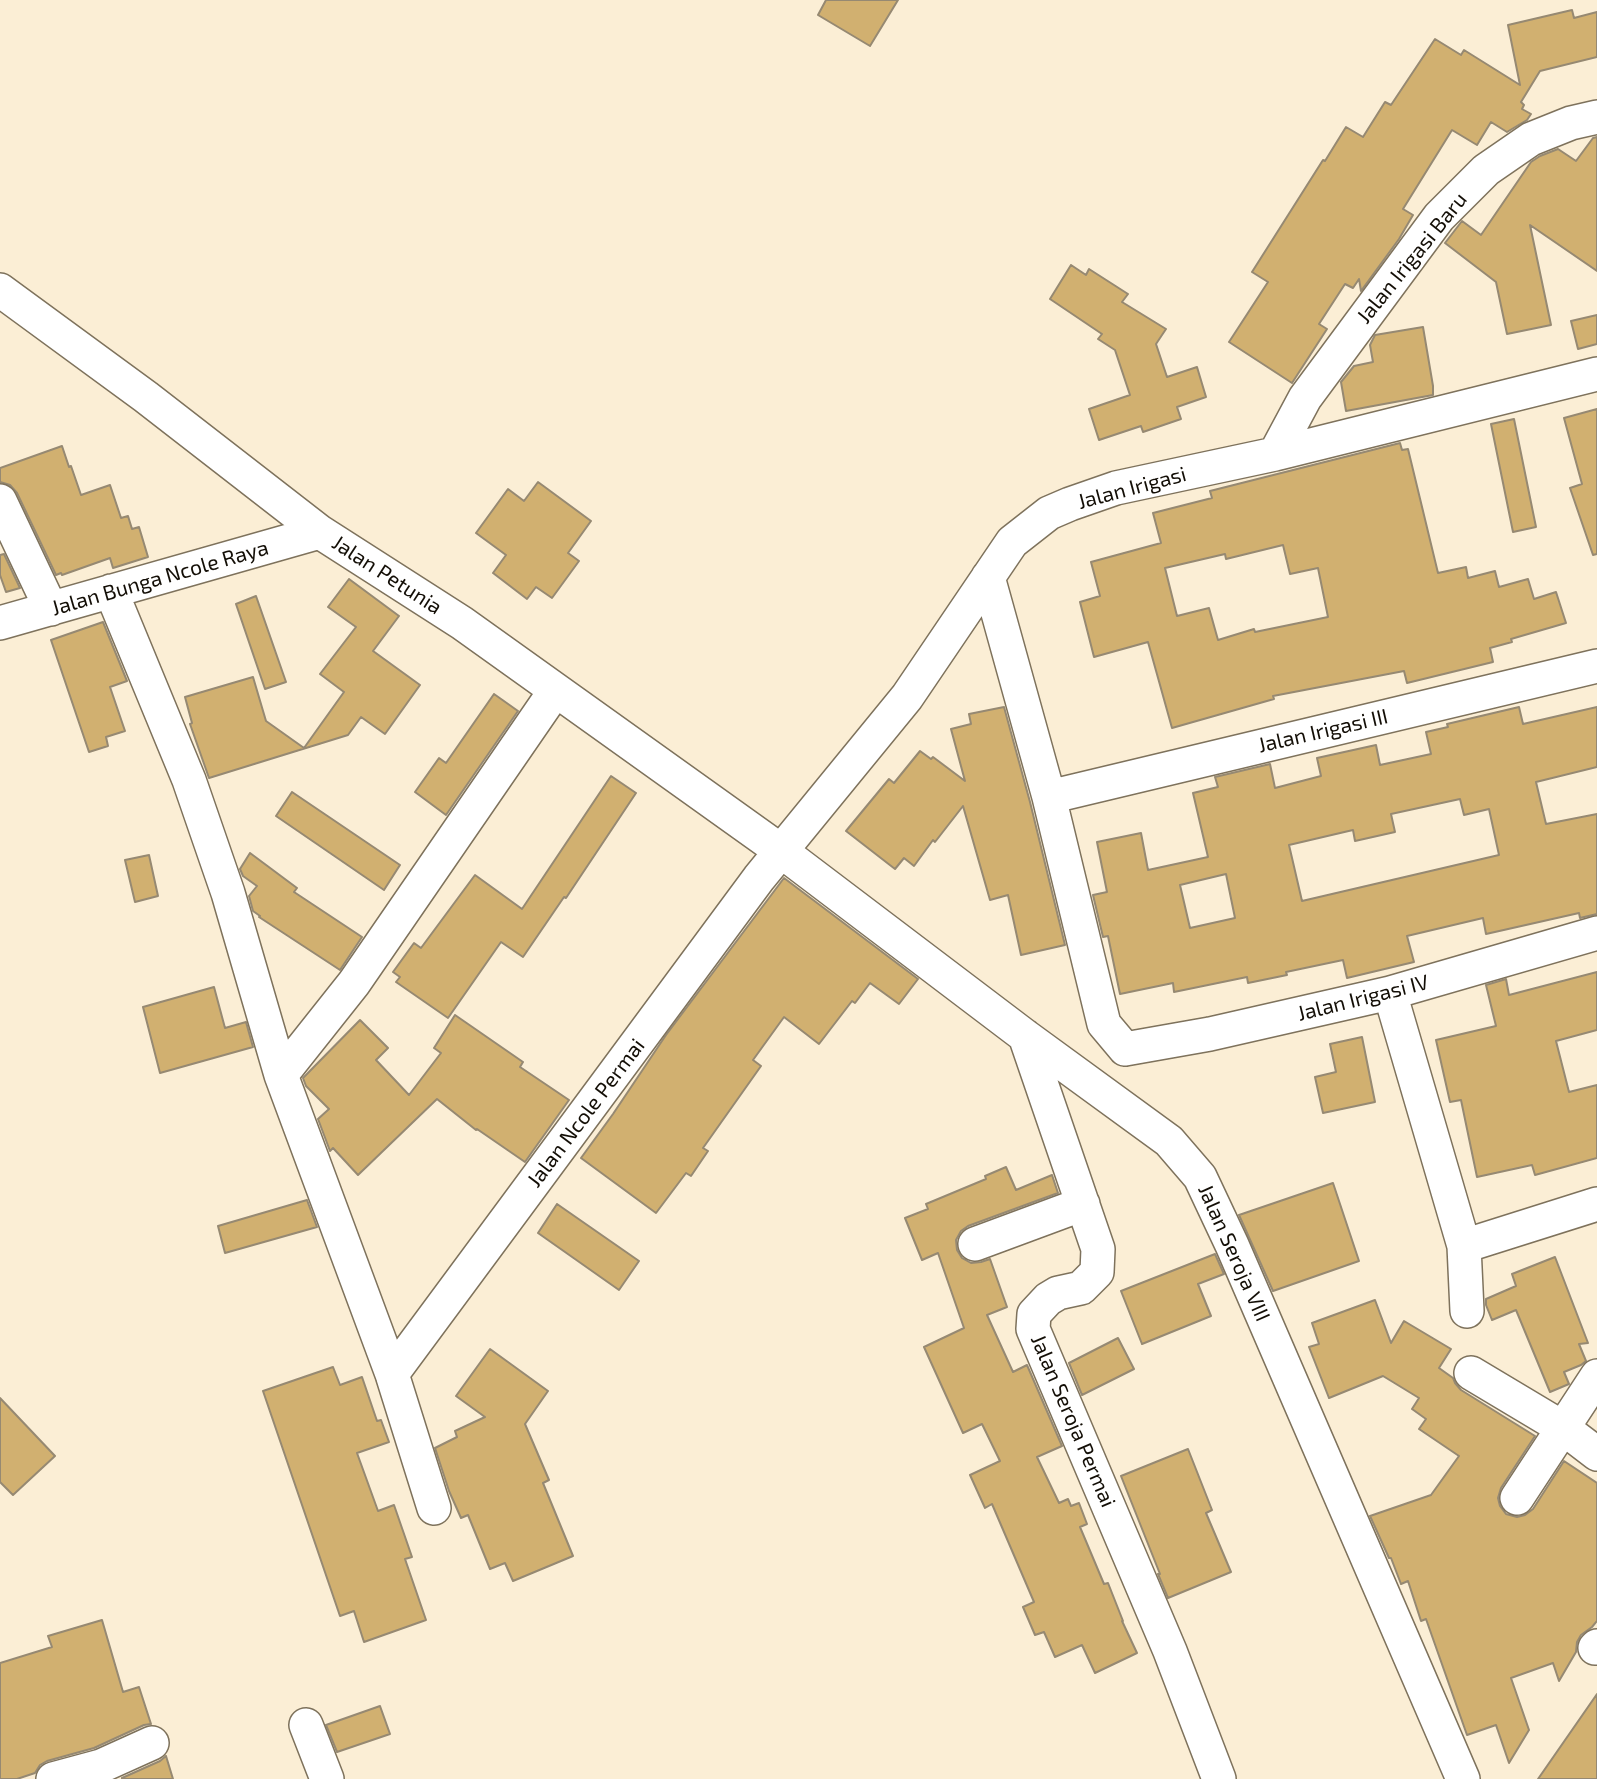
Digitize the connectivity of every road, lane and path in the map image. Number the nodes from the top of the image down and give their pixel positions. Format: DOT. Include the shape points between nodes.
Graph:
graph roads {
  1 [pos="1597,117"];
  2 [pos="0,290"];
  3 [pos="1597,374"];
  4 [pos="1275,454"];
  5 [pos="0,501"];
  6 [pos="320,532"];
  7 [pos="988,577"];
  8 [pos="111,591"];
  9 [pos="51,609"];
  10 [pos="0,623"];
  11 [pos="1597,666"];
  12 [pos="555,691"];
  13 [pos="1049,797"];
  14 [pos="781,851"];
  15 [pos="1597,933"];
  16 [pos="1390,993"];
  17 [pos="1025,1037"];
  18 [pos="1125,1049"];
  19 [pos="281,1075"];
  20 [pos="1107,1096"];
  21 [pos="1083,1204"];
  22 [pos="1597,1205"];
  23 [pos="975,1244"];
  24 [pos="1464,1246"];
  25 [pos="1468,1311"];
  26 [pos="1471,1373"];
  27 [pos="392,1374"];
  28 [pos="1597,1376"];
  29 [pos="1563,1428"];
  30 [pos="1597,1454"];
  31 [pos="1517,1498"];
  32 [pos="434,1508"];
  33 [pos="306,1725"];
  34 [pos="152,1743"];
  35 [pos="1214,1765"];
  36 [pos="103,1773"];
  37 [pos="53,1779"];
  38 [pos="327,1779"];
  39 [pos="1464,1779"];
  1 -- 4 [label="street, Jalan Irigasi Baru" via="1531,139 1486,170 1439,217 1304,398"];
  2 -- 6 [label="street, Jalan Petunia"];
  3 -- 4 [label="street, Jalan Irigasi"];
  4 -- 7 [label="street, Jalan Irigasi" via="1115,488 1070,504 1049,513 1012,542"];
  5 -- 9 [label="street"];
  6 -- 8 [label="street, Jalan Bunga Ncole Raya"];
  6 -- 12 [label="street, Jalan Petunia" via="462,623"];
  7 -- 13 [label="street"];
  7 -- 14 [label="street, Jalan Irigasi" via="907,697"];
  8 -- 9 [label="street, Jalan Bunga Ncole Raya"];
  8 -- 19 [label="street" via="189,780 228,893"];
  9 -- 10 [label="street, Jalan Bunga Ncole Raya"];
  11 -- 13 [label="street, Jalan Irigasi III"];
  12 -- 14 [label="street, Jalan Petunia"];
  12 -- 19 [label="street" via="354,983"];
  13 -- 18 [label="street" via="1104,1024"];
  14 -- 17 [label="street, Jalan Seroja VIII"];
  14 -- 27 [label="street, Jalan Ncole Permai"];
  15 -- 16 [label="street, Jalan Irigasi IV"];
  16 -- 18 [label="street, Jalan Irigasi IV"];
  16 -- 24 [label="street"];
  17 -- 20 [label="street, Jalan Seroja VIII"];
  17 -- 21 [label="street, Jalan Seroja Permai"];
  18 -- 20 [label="street"];
  19 -- 27 [label="street"];
  20 -- 39 [label="street, Jalan Seroja VIII" via="1169,1141 1200,1177"];
  21 -- 23 [label="street"];
  21 -- 35 [label="street, Jalan Seroja Permai" via="1098,1249 1097,1272 1082,1288 1048,1299 1034,1314 1033,1329"];
  22 -- 24 [label="street"];
  24 -- 25 [label="street"];
  26 -- 29 [label="street"];
  27 -- 32 [label="street"];
  28 -- 29 [label="street"];
  29 -- 30 [label="street"];
  29 -- 31 [label="street"];
  33 -- 38 [label="street"];
  34 -- 36 [label="street"];
  36 -- 37 [label="street"];
}
